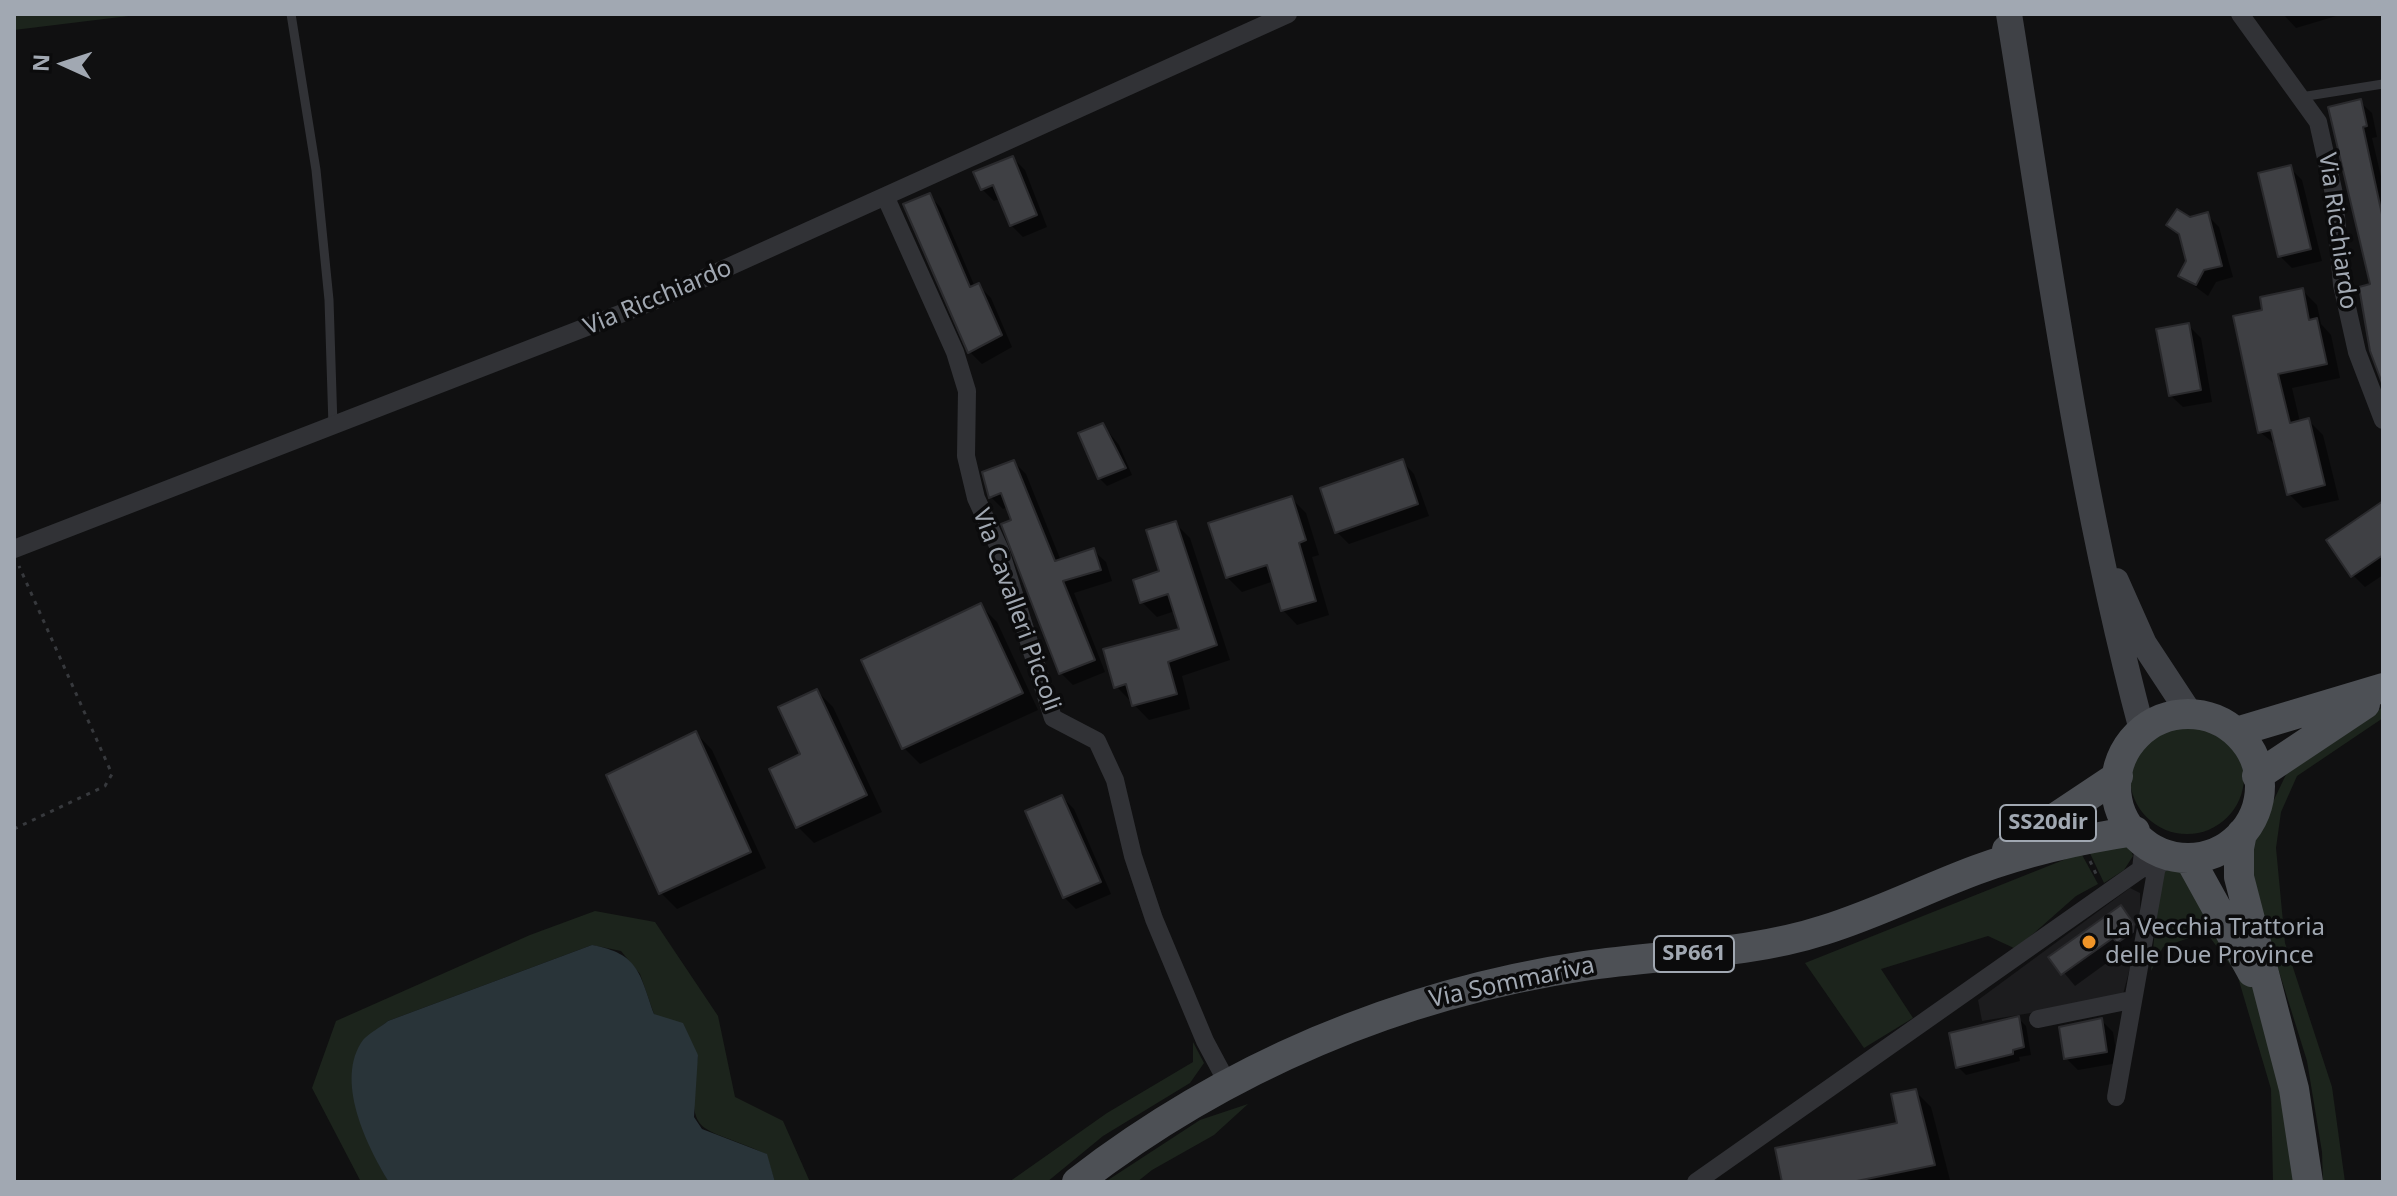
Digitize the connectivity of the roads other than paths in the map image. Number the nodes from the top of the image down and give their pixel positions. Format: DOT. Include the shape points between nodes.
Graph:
graph roads {
  1 [pos="291,14"];
  2 [pos="1288,14"];
  3 [pos="2009,14"];
  4 [pos="2240,14"];
  5 [pos="2383,84"];
  6 [pos="2301,97"];
  7 [pos="886,198"];
  8 [pos="2383,420"];
  9 [pos="333,426"];
  10 [pos="2079,446"];
  11 [pos="14,549"];
  12 [pos="2383,690"];
  13 [pos="2190,714"];
  14 [pos="2142,730"];
  15 [pos="2236,732"];
  16 [pos="2118,776"];
  17 [pos="2257,776"];
  18 [pos="2242,833"];
  19 [pos="2156,854"];
  20 [pos="1979,869"];
  21 [pos="2131,1000"];
  22 [pos="2038,1019"];
  23 [pos="2280,1032"];
  24 [pos="1228,1084"];
  25 [pos="2116,1097"];
  26 [pos="1077,1182"];
  27 [pos="1696,1182"];
  28 [pos="2308,1182"];
  1 -- 9 [label="lane" via="316,170 329,300"];
  2 -- 7 [label="street, Via Ricchiardo"];
  3 -- 10 [label="main road"];
  4 -- 6 [label="street, Via Ricchiardo"];
  5 -- 6 [label="lane"];
  6 -- 8 [label="street, Via Ricchiardo" via="2318,122 2327,154 2342,285 2357,352"];
  7 -- 9 [label="street, Via Ricchiardo" via="651,302"];
  7 -- 24 [label="street, Via Cavalleri Piccoli" via="955,352 967,391 966,456 976,498 1000,550 1053,718 1097,741 1115,780 1154,919"];
  9 -- 11 [label="street, Via Ricchiardo"];
  10 -- 13 [label="main road" via="2112,570 2144,644"];
  10 -- 14 [label="main road" via="2112,619"];
  12 -- 15 [label="main road"];
  12 -- 17 [label="main road"];
  13 -- 14 [label="main road" via="2161,719"];
  13 -- 15 [label="main road" via="2225,723"];
  14 -- 16 [label="main road" via="2127,747"];
  15 -- 17 [label="main road" via="2254,755"];
  16 -- 19 [label="main road" via="2122,814"];
  16 -- 20 [label="main road, SS20dir"];
  17 -- 18 [label="main road" via="2259,801"];
  18 -- 19 [label="main road" via="2213,854"];
  18 -- 23 [label="main road" via="2239,877"];
  19 -- 20 [label="main road, SS20dir" via="2080,839"];
  19 -- 21 [label="street"];
  19 -- 23 [label="main road" via="2229,928"];
  19 -- 27 [label="street"];
  20 -- 24 [label="main road, Via Sommariva / SP661" via="1823,931 1706,953 1585,966 1400,1007 1314,1039"];
  21 -- 22 [label="street"];
  21 -- 25 [label="street"];
  23 -- 28 [label="main road" via="2303,1132"];
  24 -- 26 [label="main road, Via Sommariva / SP661"];
}
